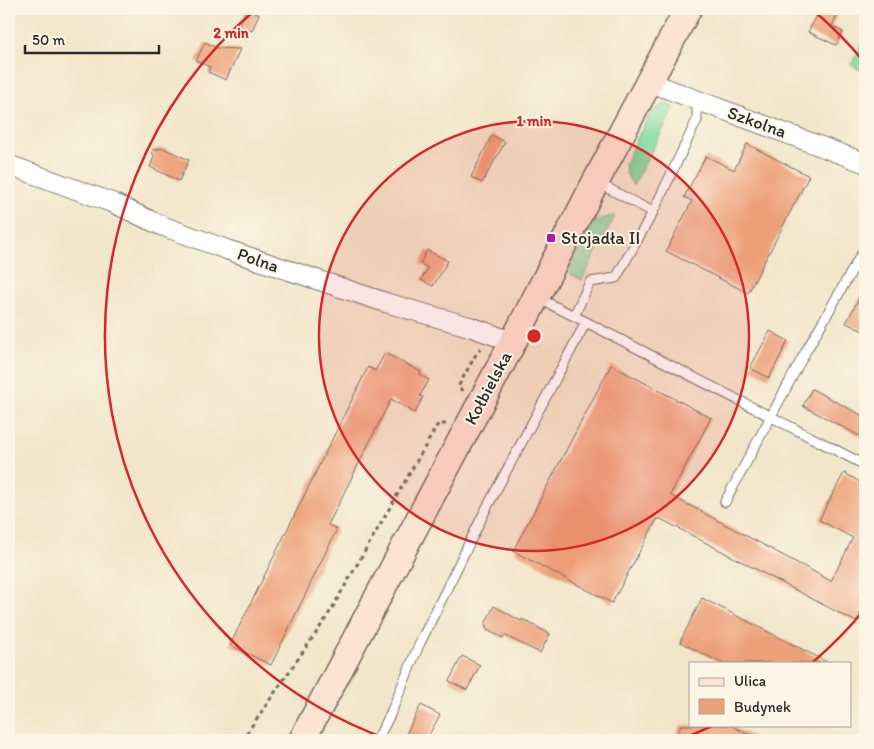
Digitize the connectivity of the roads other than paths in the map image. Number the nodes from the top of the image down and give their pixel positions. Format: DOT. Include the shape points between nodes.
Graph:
graph roads {
  1 [pos="688,9"];
  2 [pos="649,82"];
  3 [pos="697,100"];
  4 [pos="865,163"];
  5 [pos="9,165"];
  6 [pos="596,181"];
  7 [pos="653,212"];
  8 [pos="865,248"];
  9 [pos="536,297"];
  10 [pos="574,316"];
  11 [pos="586,322"];
  12 [pos="512,342"];
  13 [pos="771,416"];
  14 [pos="865,465"];
  15 [pos="725,502"];
  16 [pos="302,740"];
  17 [pos="377,740"];
  1 -- 2 [label="street, Kołbielska"];
  2 -- 3 [label="street, Szkolna"];
  2 -- 6 [label="street, Kołbielska"];
  3 -- 4 [label="street, Szkolna"];
  3 -- 7 [label="lane" via="697,120"];
  5 -- 12 [label="street, Polna" via="113,203 160,225"];
  6 -- 7 [label="lane"];
  6 -- 9 [label="street, Kołbielska"];
  7 -- 10 [label="lane" via="616,278 590,282"];
  8 -- 13 [label="lane"];
  9 -- 10 [label="lane"];
  9 -- 12 [label="street, Kołbielska"];
  10 -- 11 [label="lane"];
  11 -- 13 [label="lane"];
  11 -- 17 [label="lane" via="476,528"];
  12 -- 16 [label="street, Kołbielska"];
  13 -- 14 [label="lane"];
  13 -- 15 [label="lane"];
}
